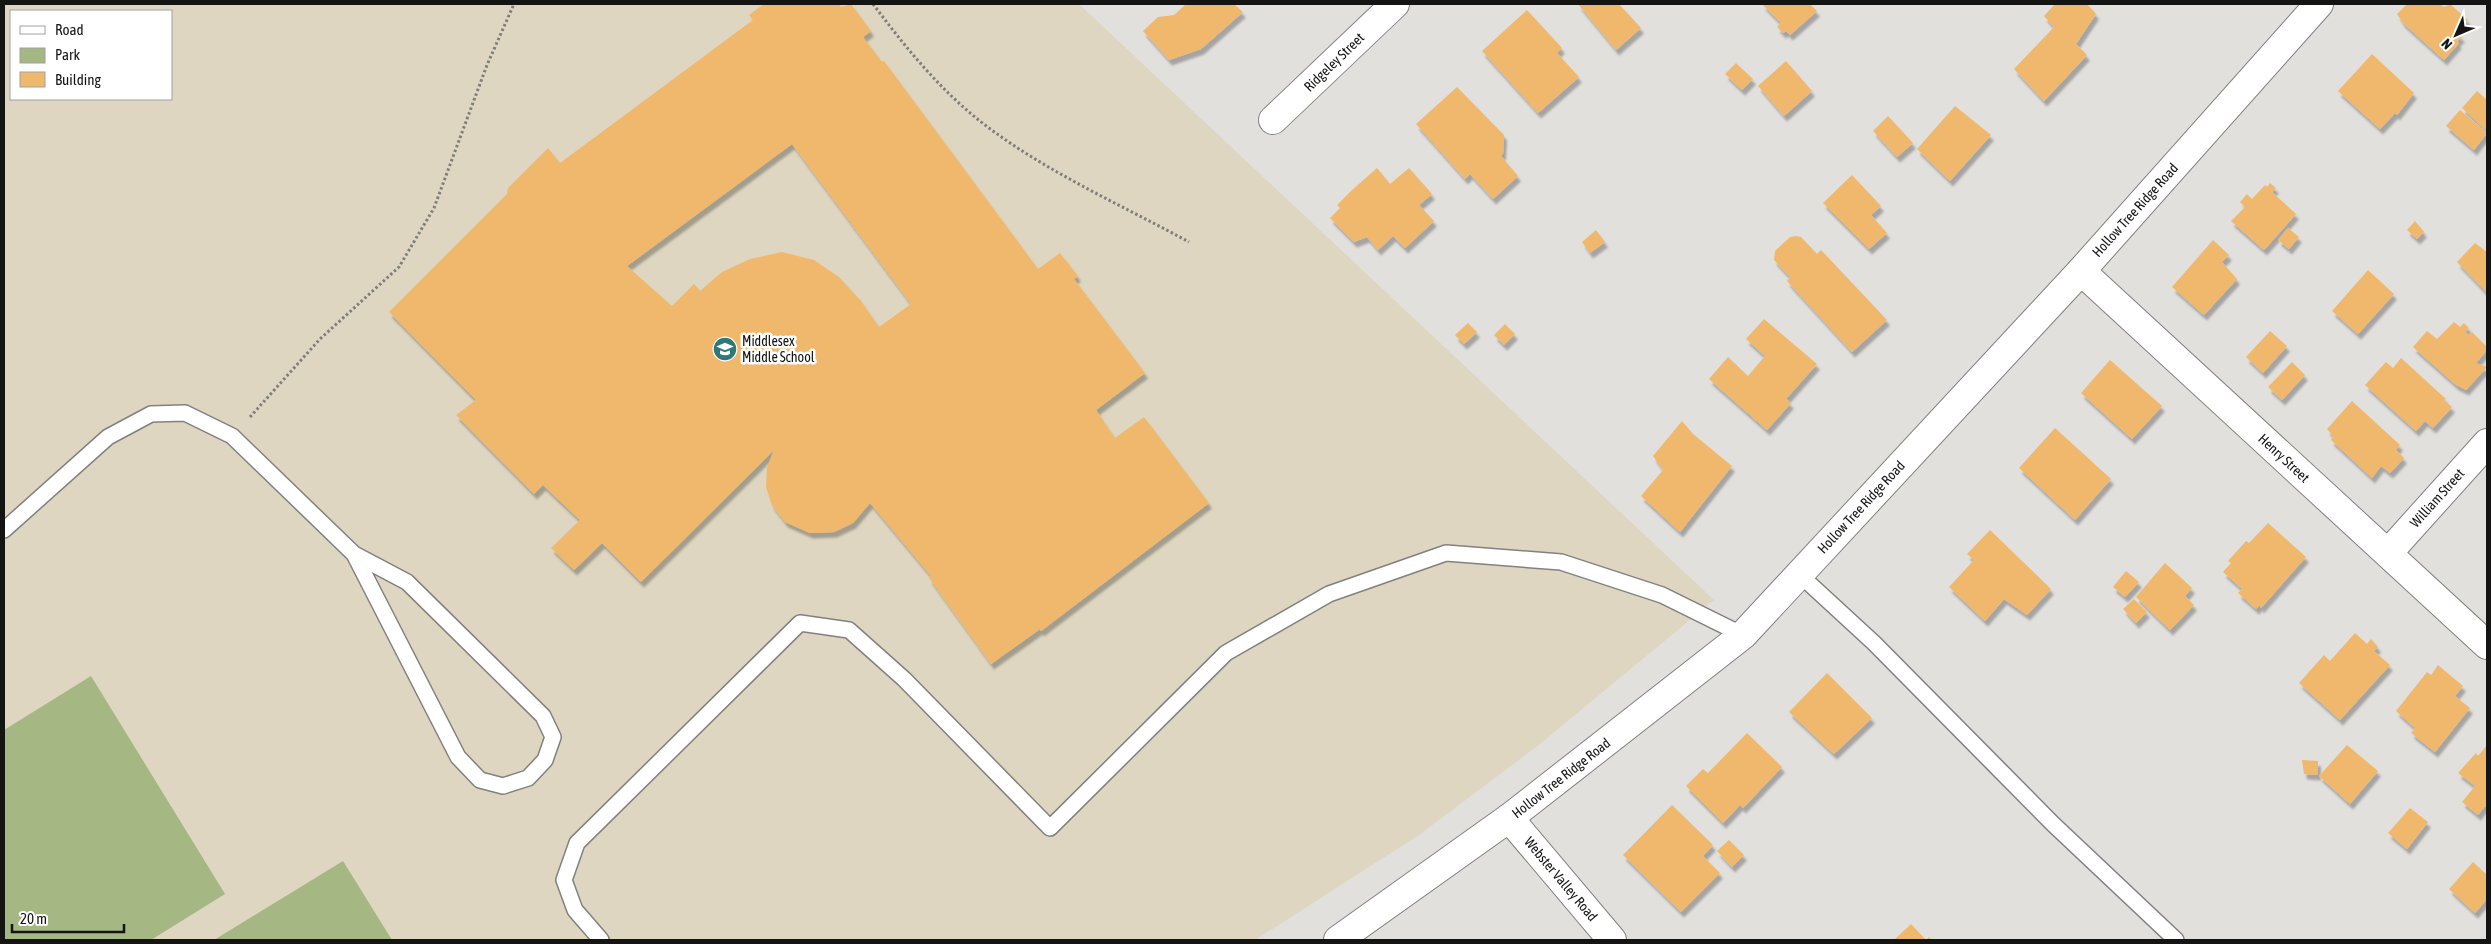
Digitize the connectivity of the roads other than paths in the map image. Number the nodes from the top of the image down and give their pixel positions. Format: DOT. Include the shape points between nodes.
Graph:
graph roads {
  1 [pos="1395,4"];
  2 [pos="2318,4"];
  3 [pos="1273,120"];
  4 [pos="2081,271"];
  5 [pos="2487,442"];
  6 [pos="4,530"];
  7 [pos="2388,553"];
  8 [pos="354,554"];
  9 [pos="1799,574"];
  10 [pos="1743,634"];
  11 [pos="2487,645"];
  12 [pos="1509,818"];
  13 [pos="601,940"];
  14 [pos="1338,940"];
  15 [pos="1612,940"];
  16 [pos="2176,940"];
  1 -- 3 [label="main road, Ridgeley Street"];
  2 -- 4 [label="main road, Hollow Tree Ridge Road"];
  4 -- 7 [label="main road, Henry Street"];
  4 -- 9 [label="main road, Hollow Tree Ridge Road"];
  5 -- 7 [label="main road, William Street"];
  6 -- 8 [label="lane" via="108,437 151,414 185,414 232,436"];
  7 -- 11 [label="main road, Henry Street"];
  8 -- 8 [label="lane" via="458,757 480,780 503,786 528,778 545,760 553,737 543,716 407,582"];
  9 -- 10 [label="main road, Hollow Tree Ridge Road"];
  9 -- 16 [label="lane" via="1874,643 2053,824"];
  10 -- 12 [label="main road, Hollow Tree Ridge Road"];
  10 -- 13 [label="lane" via="1662,595 1561,562 1446,553 1329,594 1226,653 1050,828 904,679 848,630 800,623 577,843 564,880 575,910"];
  12 -- 14 [label="main road, Hollow Tree Ridge Road"];
  12 -- 15 [label="main road, Webster Valley Road"];
}
